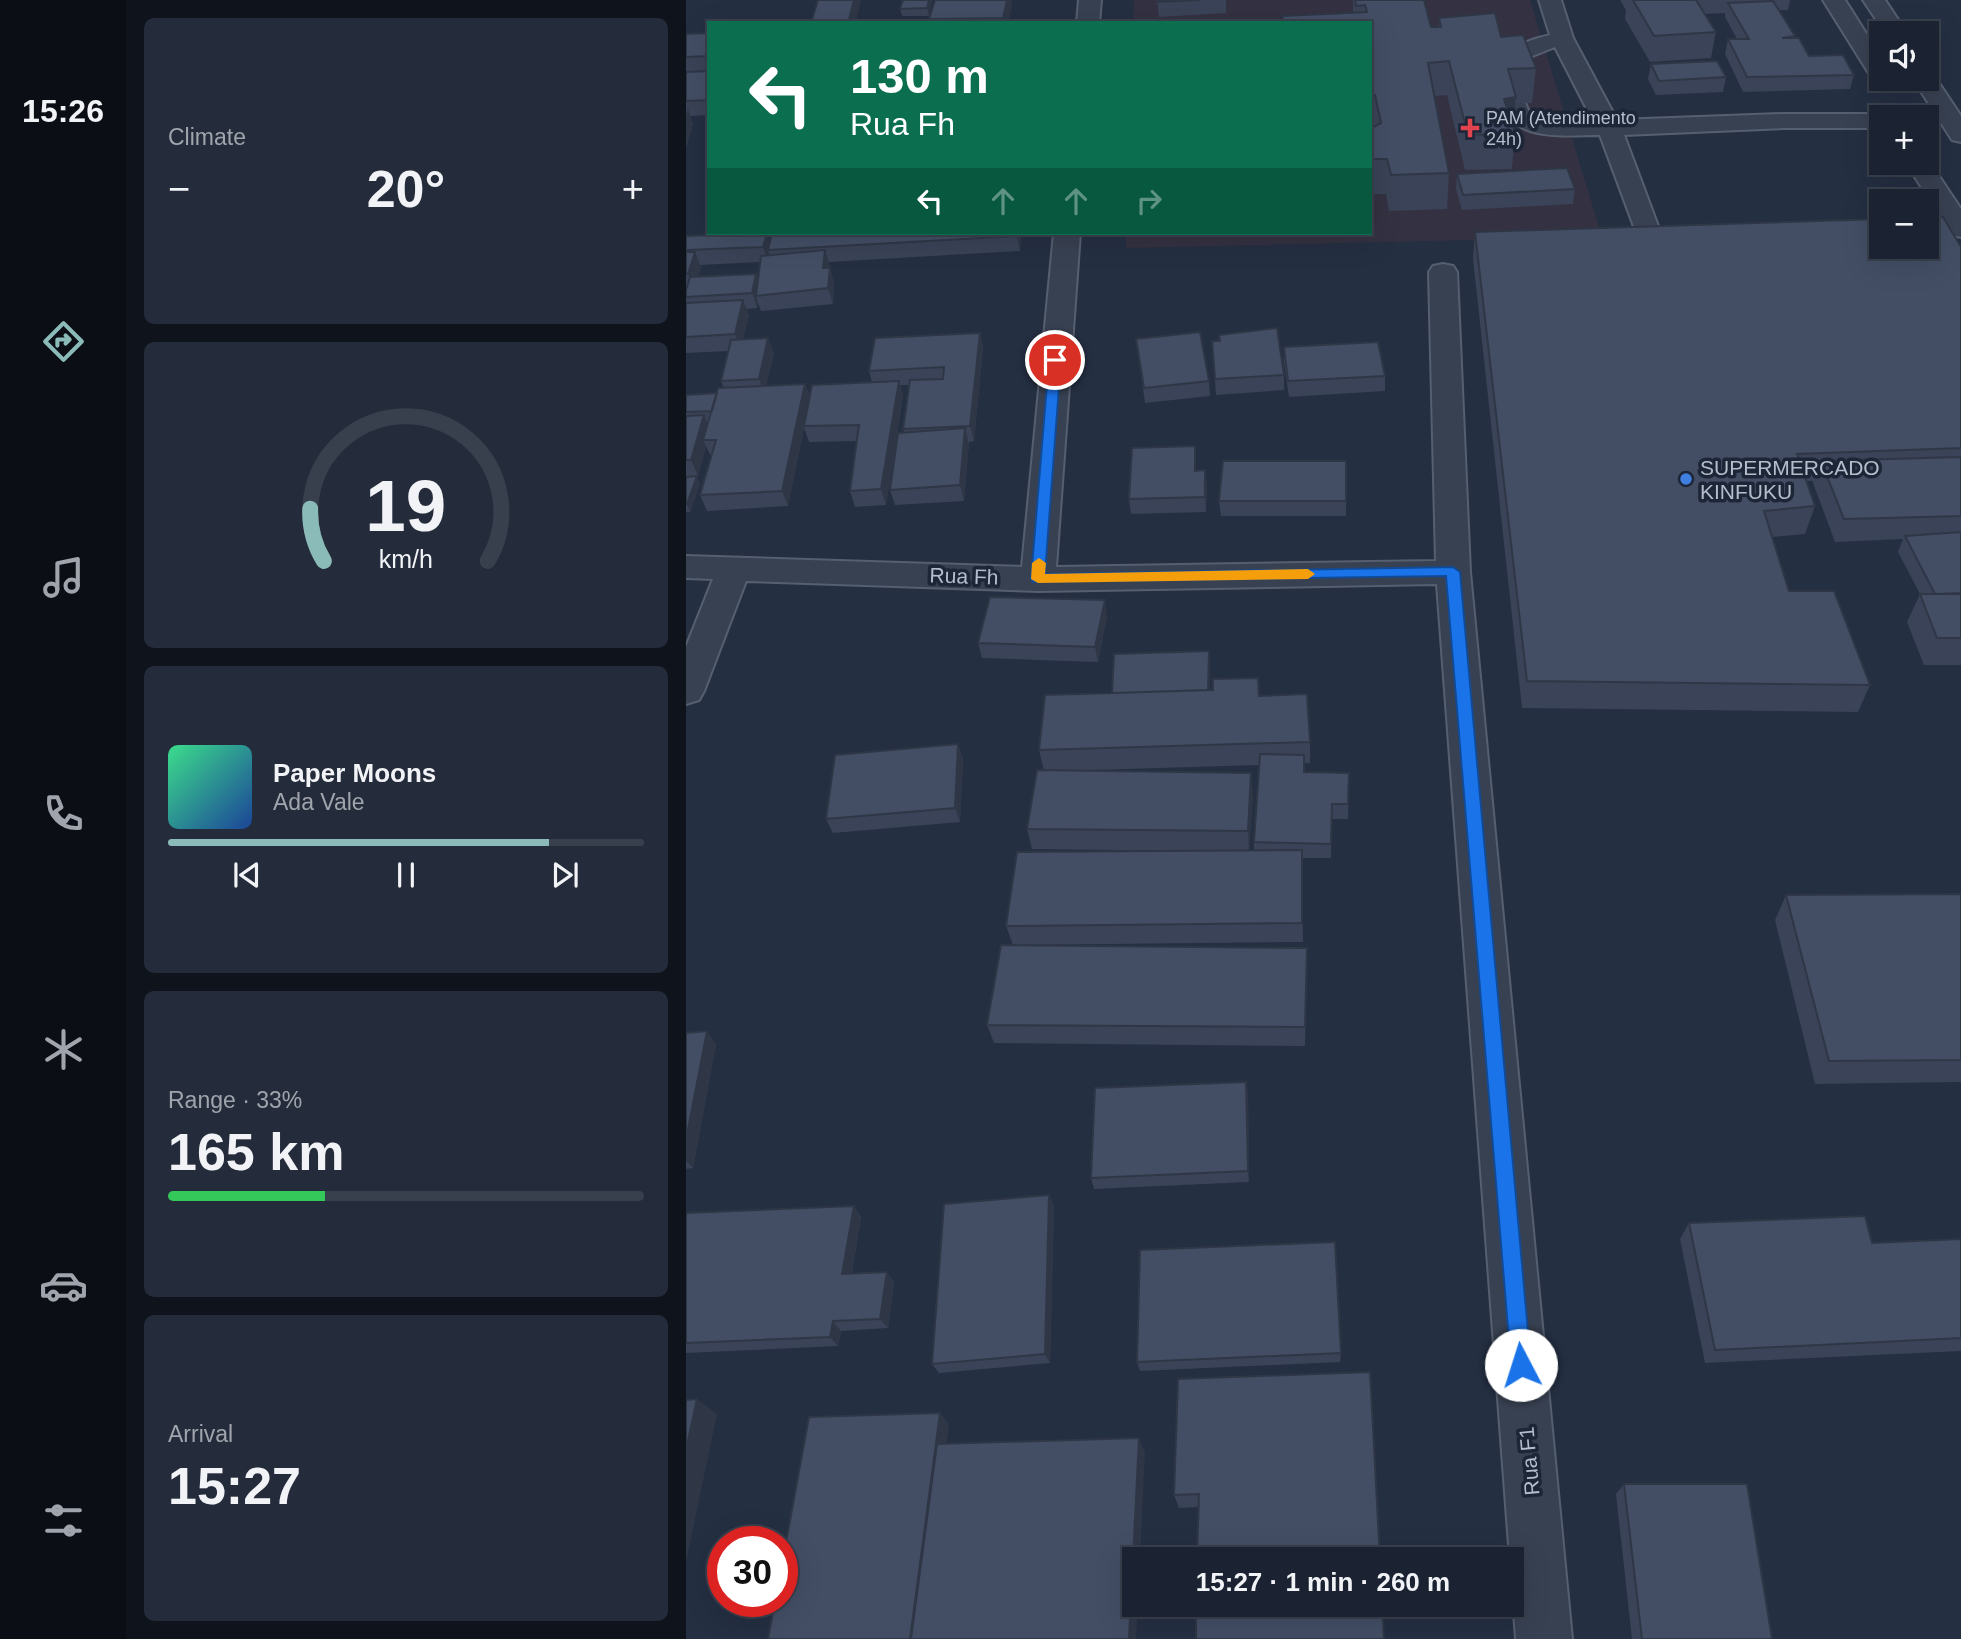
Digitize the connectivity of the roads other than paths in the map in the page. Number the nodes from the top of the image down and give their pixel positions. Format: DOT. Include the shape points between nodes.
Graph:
graph roads {
  1 [pos="1090,0"];
  2 [pos="1550,0"];
  3 [pos="1834,0"];
  4 [pos="1874,0"];
  5 [pos="1088,21"];
  6 [pos="1888,21"];
  7 [pos="1562,38"];
  8 [pos="1869,56"];
  9 [pos="1506,71"];
  10 [pos="1933,91"];
  11 [pos="1515,103"];
  12 [pos="1869,121"];
  13 [pos="1609,128"];
  14 [pos="1939,134"];
  15 [pos="1961,135"];
  16 [pos="1961,142"];
  17 [pos="1926,175"];
  18 [pos="1645,226"];
  19 [pos="1961,229"];
  20 [pos="1067,235"];
  21 [pos="1443,272"];
  22 [pos="686,567"];
  23 [pos="734,569"];
  24 [pos="1453,572"];
  25 [pos="1038,579"];
  26 [pos="686,691"];
  27 [pos="1545,1639"];
  1 -- 5 [label="street"];
  2 -- 7 [label="street"];
  3 -- 8 [label="street"];
  4 -- 6 [label="street"];
  7 -- 9 [label="street" via="1527,48 1512,57"];
  7 -- 13 [label="street"];
  10 -- 15 [label="street"];
  11 -- 13 [label="street" via="1518,115 1532,124"];
  12 -- 13 [label="street"];
  13 -- 18 [label="street"];
  14 -- 16 [label="street"];
  17 -- 19 [label="street"];
  20 -- 25 [label="street"];
  21 -- 24 [label="street, Rua F1"];
  22 -- 23 [label="street, Rua Fh"];
  23 -- 25 [label="street, Rua Fh"];
  23 -- 26 [label="street"];
  24 -- 25 [label="street, Rua Fh"];
  24 -- 27 [label="street, Rua F1"];
}
